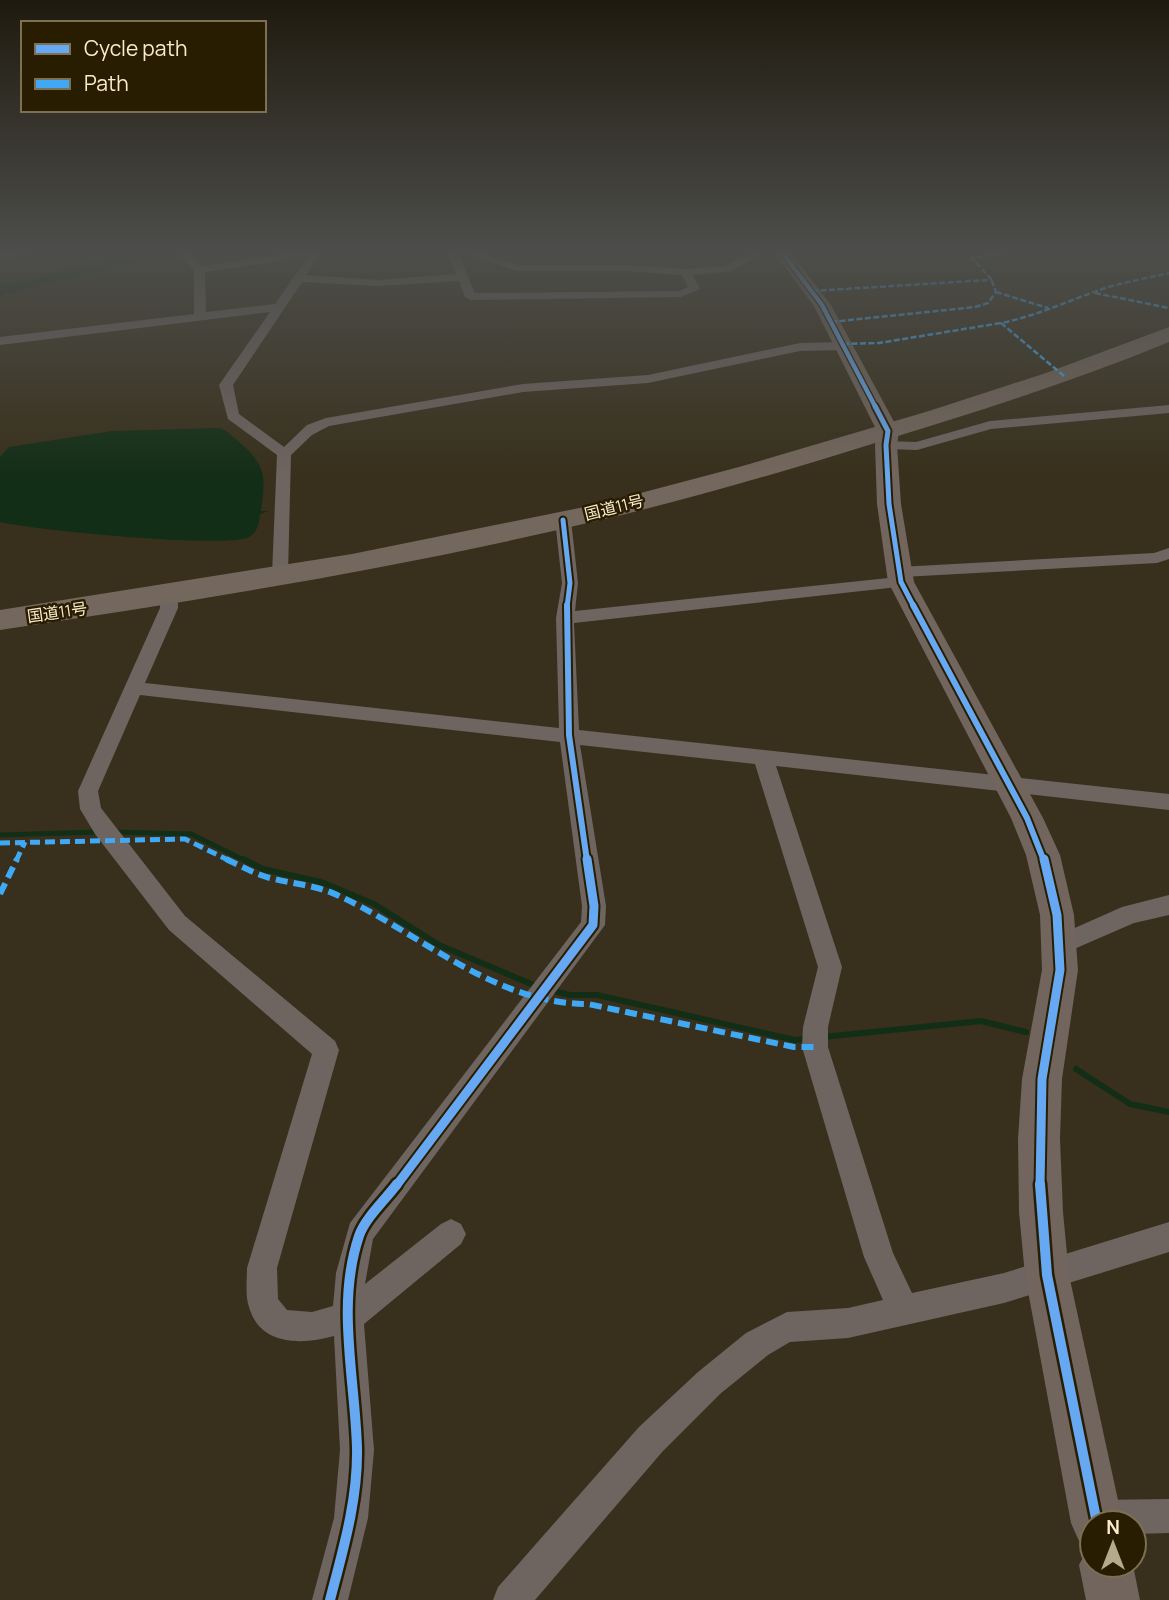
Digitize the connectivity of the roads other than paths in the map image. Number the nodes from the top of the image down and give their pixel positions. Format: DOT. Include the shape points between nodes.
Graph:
graph roads {
  1 [pos="128,326"];
  2 [pos="266,326"];
  3 [pos="833,326"];
  4 [pos="1169,334"];
  5 [pos="0,341"];
  6 [pos="844,346"];
  7 [pos="1169,348"];
  8 [pos="1169,409"];
  9 [pos="887,438"];
  10 [pos="284,454"];
  11 [pos="563,524"];
  12 [pos="1169,553"];
  13 [pos="280,574"];
  14 [pos="900,577"];
  15 [pos="169,601"];
  16 [pos="565,618"];
  17 [pos="0,620"];
  18 [pos="0,634"];
  19 [pos="133,688"];
  20 [pos="569,735"];
  21 [pos="763,757"];
  22 [pos="1008,783"];
  23 [pos="1169,802"];
  24 [pos="1169,905"];
  25 [pos="1058,946"];
  26 [pos="451,1234"];
  27 [pos="1169,1237"];
  28 [pos="1047,1275"];
  29 [pos="904,1310"];
  30 [pos="348,1317"];
  31 [pos="1095,1509"];
  32 [pos="1169,1516"];
  33 [pos="1148,1522"];
  34 [pos="1109,1579"];
  35 [pos="330,1600"];
  36 [pos="511,1600"];
  37 [pos="1113,1600"];
  1 -- 5 [label="street"];
  2 -- 10 [label="street" via="226,385 233,416"];
  3 -- 6 [label="street"];
  4 -- 9 [label="highway, 国道11号"];
  6 -- 9 [label="street"];
  6 -- 10 [label="street" via="800,347 648,379 523,388 326,422 310,427"];
  7 -- 9 [label="highway, 国道11号" via="1068,387"];
  8 -- 9 [label="street" via="990,425 917,446"];
  9 -- 11 [label="highway, 国道11号" via="734,488"];
  9 -- 14 [label="street" via="889,504"];
  10 -- 13 [label="street"];
  11 -- 13 [label="highway, 国道11号"];
  11 -- 15 [label="highway, 国道11号"];
  11 -- 16 [label="street" via="570,583"];
  12 -- 14 [label="street" via="1157,558"];
  13 -- 15 [label="highway, 国道11号"];
  14 -- 16 [label="street"];
  14 -- 22 [label="street"];
  15 -- 17 [label="highway, 国道11号"];
  15 -- 18 [label="highway, 国道11号"];
  15 -- 19 [label="street"];
  16 -- 20 [label="street"];
  19 -- 20 [label="street"];
  19 -- 30 [label="street" via="88,791 90,809 177,923 326,1050 262,1268 263,1305 280,1325 312,1327"];
  20 -- 21 [label="street"];
  20 -- 30 [label="street" via="593,925 360,1233"];
  21 -- 22 [label="street"];
  21 -- 29 [label="street" via="830,967 828,992 814,1038 880,1257"];
  22 -- 23 [label="street"];
  22 -- 25 [label="street" via="1043,855 1057,915"];
  24 -- 25 [label="street" via="1130,914"];
  25 -- 28 [label="street" via="1060,970 1042,1079 1039,1139"];
  26 -- 30 [label="street"];
  27 -- 28 [label="street"];
  28 -- 29 [label="street"];
  28 -- 31 [label="street"];
  29 -- 36 [label="street" via="848,1323 788,1327 757,1344 651,1439"];
  30 -- 35 [label="street" via="357,1450 351,1518"];
  32 -- 33 [label="street"];
  34 -- 37 [label="street"];
}
